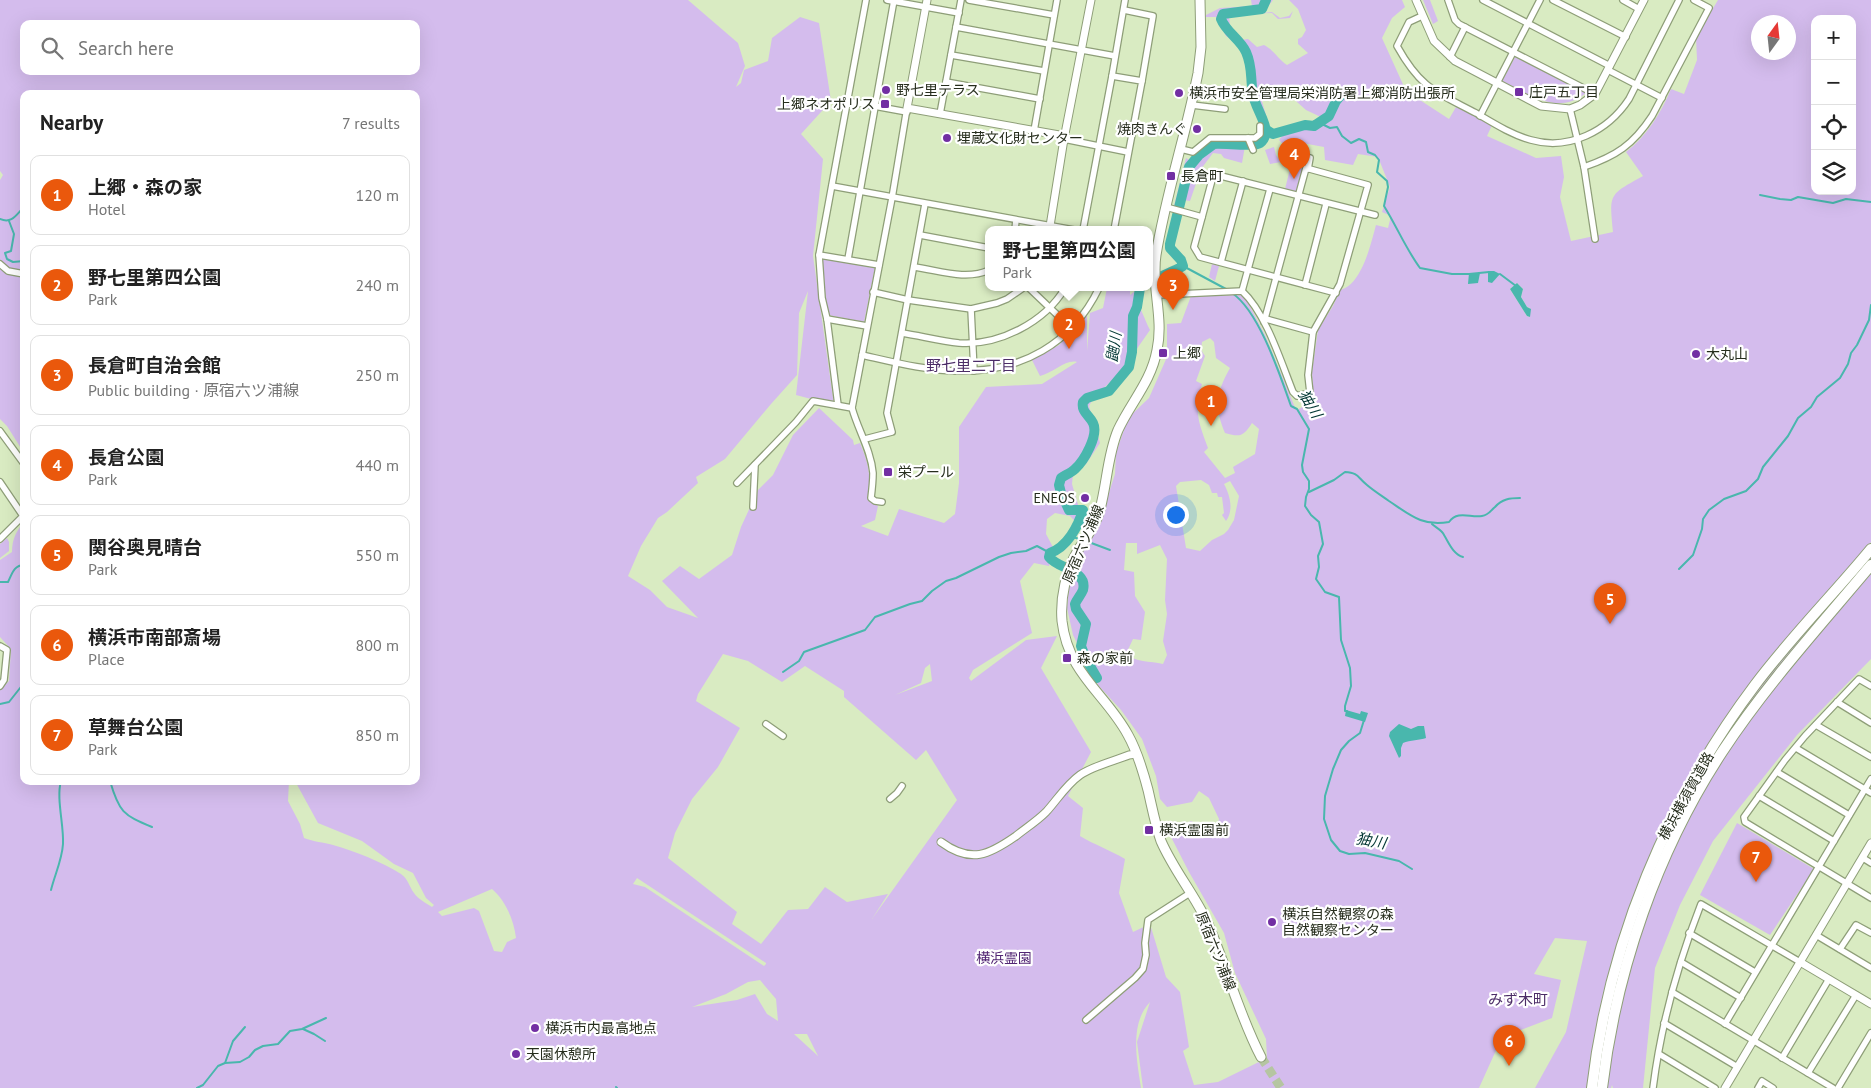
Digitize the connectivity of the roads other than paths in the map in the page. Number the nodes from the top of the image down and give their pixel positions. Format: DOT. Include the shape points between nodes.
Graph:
graph roads {
  1 [pos="866,0"];
  2 [pos="892,0"];
  3 [pos="961,0"];
  4 [pos="969,0"];
  5 [pos="1057,0"];
  6 [pos="1091,0"];
  7 [pos="1126,0"];
  8 [pos="1200,0"];
  9 [pos="1416,0"];
  10 [pos="1448,0"];
  11 [pos="1482,0"];
  12 [pos="1540,0"];
  13 [pos="1553,0"];
  14 [pos="1623,0"];
  15 [pos="1644,0"];
  16 [pos="1679,0"];
  17 [pos="1694,0"];
  18 [pos="927,3"];
  19 [pos="1640,8"];
  20 [pos="1124,10"];
  21 [pos="959,13"];
  22 [pos="1054,15"];
  23 [pos="1422,16"];
  24 [pos="1528,23"];
  25 [pos="956,27"];
  26 [pos="1465,28"];
  27 [pos="1626,37"];
  28 [pos="1049,44"];
  29 [pos="1081,50"];
  30 [pos="1513,52"];
  31 [pos="951,55"];
  32 [pos="1115,56"];
  33 [pos="1450,57"];
  34 [pos="1609,68"];
  35 [pos="1044,72"];
  36 [pos="1112,76"];
  37 [pos="1142,81"];
  38 [pos="946,82"];
  39 [pos="1497,83"];
  40 [pos="1636,84"];
  41 [pos="1595,94"];
  42 [pos="1662,98"];
  43 [pos="1040,99"];
  44 [pos="847,101"];
  45 [pos="1192,105"];
  46 [pos="876,106"];
  47 [pos="1225,109"];
  48 [pos="1570,109"];
  49 [pos="907,110"];
  50 [pos="940,114"];
  51 [pos="1480,116"];
  52 [pos="1260,126"];
  53 [pos="1034,131"];
  54 [pos="1064,137"];
  55 [pos="1248,138"];
  56 [pos="1577,139"];
  57 [pos="1099,146"];
  58 [pos="1181,148"];
  59 [pos="1253,150"];
  60 [pos="1128,152"];
  61 [pos="1310,158"];
  62 [pos="1584,167"];
  63 [pos="1308,169"];
  64 [pos="1243,181"];
  65 [pos="832,186"];
  66 [pos="1270,189"];
  67 [pos="860,192"];
  68 [pos="1298,196"];
  69 [pos="892,198"];
  70 [pos="925,204"];
  71 [pos="1326,204"];
  72 [pos="1169,208"];
  73 [pos="1360,212"];
  74 [pos="1375,215"];
  75 [pos="1202,217"];
  76 [pos="1016,220"];
  77 [pos="1015,226"];
  78 [pos="1042,226"];
  79 [pos="1050,226"];
  80 [pos="1084,226"];
  81 [pos="1115,226"];
  82 [pos="920,235"];
  83 [pos="1595,239"];
  84 [pos="985,247"];
  85 [pos="819,255"];
  86 [pos="848,260"];
  87 [pos="1221,262"];
  88 [pos="0,264"];
  89 [pos="879,265"];
  90 [pos="914,267"];
  91 [pos="1249,270"];
  92 [pos="985,272"];
  93 [pos="20,273"];
  94 [pos="1277,277"];
  95 [pos="1305,285"];
  96 [pos="1011,291"];
  97 [pos="1019,291"];
  98 [pos="1032,291"];
  99 [pos="1063,291"];
  100 [pos="1097,291"];
  101 [pos="1242,291"];
  102 [pos="873,292"];
  103 [pos="1157,292"];
  104 [pos="1336,293"];
  105 [pos="1014,295"];
  106 [pos="908,300"];
  107 [pos="1050,308"];
  108 [pos="970,310"];
  109 [pos="827,319"];
  110 [pos="1265,320"];
  111 [pos="867,326"];
  112 [pos="1071,328"];
  113 [pos="902,332"];
  114 [pos="1313,332"];
  115 [pos="973,343"];
  116 [pos="862,355"];
  117 [pos="896,362"];
  118 [pos="974,371"];
  119 [pos="838,405"];
  120 [pos="852,408"];
  121 [pos="0,431"];
  122 [pos="865,439"];
  123 [pos="20,458"];
  124 [pos="755,465"];
  125 [pos="0,482"];
  126 [pos="737,484"];
  127 [pos="882,502"];
  128 [pos="753,506"];
  129 [pos="20,510"];
  130 [pos="20,519"];
  131 [pos="0,537"];
  132 [pos="1871,549"];
  133 [pos="1871,565"];
  134 [pos="1833,602"];
  135 [pos="0,646"];
  136 [pos="0,686"];
  137 [pos="1871,686"];
  138 [pos="1837,702"];
  139 [pos="1871,723"];
  140 [pos="766,724"];
  141 [pos="1816,725"];
  142 [pos="783,736"];
  143 [pos="1796,748"];
  144 [pos="1136,754"];
  145 [pos="1871,757"];
  146 [pos="1777,772"];
  147 [pos="1871,779"];
  148 [pos="902,786"];
  149 [pos="1865,789"];
  150 [pos="1871,793"];
  151 [pos="1759,796"];
  152 [pos="890,799"];
  153 [pos="1849,815"];
  154 [pos="1834,841"];
  155 [pos="941,842"];
  156 [pos="1871,843"];
  157 [pos="1863,858"];
  158 [pos="1871,863"];
  159 [pos="1819,866"];
  160 [pos="1847,884"];
  161 [pos="1190,893"];
  162 [pos="1871,898"];
  163 [pos="1689,933"];
  164 [pos="1871,933"];
  165 [pos="1816,935"];
  166 [pos="1772,945"];
  167 [pos="1840,949"];
  168 [pos="1681,962"];
  169 [pos="1800,962"];
  170 [pos="1871,968"];
  171 [pos="1755,972"];
  172 [pos="1829,979"];
  173 [pos="1672,992"];
  174 [pos="1856,995"];
  175 [pos="1740,998"];
  176 [pos="1617,1003"];
  177 [pos="1871,1004"];
  178 [pos="1086,1020"];
  179 [pos="1664,1023"];
  180 [pos="1725,1024"];
  181 [pos="1871,1032"];
  182 [pos="1753,1041"];
  183 [pos="1659,1054"];
  184 [pos="1261,1057"];
  185 [pos="1782,1058"];
  186 [pos="1736,1066"];
  187 [pos="1808,1073"];
  188 [pos="1654,1087"];
  189 [pos="1592,1088"];
  190 [pos="1602,1088"];
  191 [pos="1606,1088"];
  192 [pos="1715,1088"];
  193 [pos="1725,1088"];
  194 [pos="1758,1088"];
  195 [pos="1773,1088"];
  196 [pos="1833,1088"];
  197 [pos="1838,1088"];
  1 -- 44 [label="street"];
  2 -- 18 [label="street"];
  2 -- 46 [label="street"];
  3 -- 21 [label="street"];
  4 -- 22 [label="street"];
  5 -- 22 [label="street"];
  6 -- 29 [label="street"];
  7 -- 20 [label="street"];
  8 -- 45 [label="main road, 原宿六ツ浦線" via="1201,47"];
  9 -- 23 [label="street"];
  10 -- 26 [label="street" via="1454,20"];
  11 -- 24 [label="street"];
  12 -- 24 [label="street"];
  13 -- 27 [label="street"];
  14 -- 19 [label="street"];
  15 -- 19 [label="street"];
  16 -- 40 [label="street"];
  17 -- 42 [label="street" via="1709,8"];
  18 -- 21 [label="street"];
  18 -- 49 [label="street"];
  19 -- 27 [label="street"];
  20 -- 32 [label="street"];
  20 -- 37 [label="street" via="1153,16"];
  21 -- 25 [label="street"];
  22 -- 28 [label="street"];
  23 -- 33 [label="street" via="1434,41"];
  23 -- 51 [label="street" via="1409,22 1397,46 1405,60 1417,78 1431,90"];
  24 -- 30 [label="street"];
  24 -- 34 [label="street"];
  25 -- 28 [label="street"];
  25 -- 31 [label="street"];
  26 -- 30 [label="street"];
  26 -- 33 [label="street"];
  27 -- 34 [label="street"];
  28 -- 29 [label="street"];
  28 -- 35 [label="street"];
  29 -- 32 [label="street"];
  29 -- 54 [label="street"];
  30 -- 39 [label="street"];
  30 -- 41 [label="street"];
  31 -- 35 [label="street"];
  31 -- 38 [label="street"];
  32 -- 36 [label="street"];
  33 -- 39 [label="street"];
  34 -- 40 [label="street"];
  34 -- 41 [label="street"];
  35 -- 43 [label="street"];
  36 -- 37 [label="street"];
  36 -- 57 [label="street"];
  37 -- 60 [label="street"];
  38 -- 43 [label="street"];
  38 -- 50 [label="street"];
  39 -- 48 [label="street" via="1541,106"];
  39 -- 51 [label="street"];
  40 -- 42 [label="street"];
  40 -- 56 [label="street" via="1620,112 1609,123"];
  41 -- 48 [label="street"];
  42 -- 62 [label="street" via="1644,128 1620,151"];
  43 -- 53 [label="street"];
  44 -- 46 [label="street"];
  44 -- 65 [label="street"];
  45 -- 47 [label="street"];
  45 -- 58 [label="main road, 原宿六ツ浦線"];
  46 -- 49 [label="street"];
  46 -- 67 [label="street"];
  48 -- 56 [label="street"];
  49 -- 50 [label="street"];
  49 -- 69 [label="street"];
  50 -- 53 [label="street"];
  51 -- 56 [label="street" via="1530,140 1557,143"];
  52 -- 55 [label="street" via="1260,134"];
  53 -- 54 [label="street"];
  54 -- 57 [label="street"];
  54 -- 79 [label="street"];
  55 -- 58 [label="street" via="1210,138 1193,152"];
  55 -- 59 [label="street"];
  56 -- 62 [label="street"];
  57 -- 60 [label="street"];
  57 -- 80 [label="street"];
  58 -- 72 [label="main road, 原宿六ツ浦線"];
  60 -- 81 [label="street"];
  61 -- 63 [label="street"];
  62 -- 83 [label="street"];
  63 -- 68 [label="street"];
  63 -- 73 [label="street" via="1368,185"];
  64 -- 66 [label="street"];
  64 -- 75 [label="street" via="1221,176 1212,180"];
  64 -- 87 [label="street"];
  65 -- 67 [label="street"];
  65 -- 85 [label="street"];
  66 -- 68 [label="street"];
  66 -- 91 [label="street"];
  67 -- 69 [label="street"];
  67 -- 86 [label="street"];
  68 -- 71 [label="street"];
  68 -- 94 [label="street"];
  69 -- 70 [label="street"];
  69 -- 89 [label="street"];
  70 -- 76 [label="street"];
  70 -- 82 [label="street"];
  71 -- 73 [label="street"];
  71 -- 95 [label="street"];
  72 -- 75 [label="street"];
  72 -- 103 [label="main road, 原宿六ツ浦線" via="1155,258"];
  73 -- 74 [label="street"];
  73 -- 104 [label="street"];
  75 -- 87 [label="street" via="1194,247 1200,257"];
  76 -- 77 [label="street"];
  76 -- 78 [label="street"];
  82 -- 84 [label="street"];
  82 -- 90 [label="street"];
  85 -- 86 [label="street"];
  85 -- 109 [label="street"];
  86 -- 89 [label="street"];
  87 -- 91 [label="street"];
  88 -- 93 [label="street" via="8,271"];
  89 -- 102 [label="street"];
  90 -- 92 [label="street" via="964,275"];
  90 -- 106 [label="street"];
  91 -- 94 [label="street"];
  91 -- 101 [label="street"];
  94 -- 95 [label="street"];
  94 -- 110 [label="street"];
  95 -- 104 [label="street"];
  96 -- 105 [label="street"];
  97 -- 105 [label="street"];
  98 -- 107 [label="street"];
  99 -- 107 [label="street"];
  100 -- 112 [label="street"];
  101 -- 103 [label="street"];
  101 -- 110 [label="street"];
  102 -- 106 [label="street"];
  102 -- 111 [label="street"];
  103 -- 144 [label="main road, 原宿六ツ浦線" via="1160,335 1153,366 1117,433 1097,518 1068,573 1062,619 1071,655 1127,734"];
  104 -- 114 [label="street"];
  105 -- 108 [label="street"];
  106 -- 108 [label="street"];
  106 -- 113 [label="street"];
  107 -- 112 [label="street"];
  107 -- 115 [label="street" via="1018,330"];
  108 -- 115 [label="street"];
  109 -- 111 [label="street"];
  109 -- 119 [label="street"];
  110 -- 114 [label="street"];
  110 -- 114 [label="street" via="1297,396 1310,393 1308,375"];
  111 -- 116 [label="street"];
  112 -- 118 [label="street" via="1058,342 1023,361"];
  113 -- 115 [label="street"];
  113 -- 117 [label="street"];
  115 -- 118 [label="street"];
  116 -- 117 [label="street"];
  116 -- 120 [label="street"];
  117 -- 118 [label="street"];
  117 -- 122 [label="street" via="886,413 892,432"];
  119 -- 120 [label="street"];
  119 -- 124 [label="street" via="813,401"];
  120 -- 122 [label="street"];
  121 -- 123 [label="street"];
  122 -- 127 [label="street" via="873,475 871,498"];
  124 -- 126 [label="street"];
  124 -- 128 [label="street"];
  125 -- 129 [label="street"];
  130 -- 131 [label="street"];
  132 -- 134 [label="highway, 横浜横須賀道路"];
  133 -- 134 [label="highway, 横浜横須賀道路"];
  134 -- 176 [label="highway, 横浜横須賀道路" via="1755,705 1703,784 1651,892"];
  134 -- 189 [label="highway, 横浜横須賀道路" via="1756,685 1727,725 1660,842 1633,911 1613,977"];
  135 -- 136 [label="street" via="7,650 4,680"];
  137 -- 138 [label="street" via="1859,678"];
  138 -- 139 [label="street"];
  138 -- 141 [label="street"];
  140 -- 142 [label="street"];
  141 -- 143 [label="street"];
  141 -- 145 [label="street"];
  143 -- 146 [label="street"];
  143 -- 149 [label="street"];
  144 -- 155 [label="street" via="1083,773 1041,817 991,852 967,855 955,852"];
  144 -- 161 [label="main road, 原宿六ツ浦線" via="1161,840"];
  146 -- 151 [label="street"];
  146 -- 153 [label="street"];
  147 -- 149 [label="street"];
  148 -- 152 [label="street"];
  149 -- 150 [label="street"];
  149 -- 153 [label="street"];
  151 -- 154 [label="street"];
  151 -- 159 [label="street" via="1744,822"];
  153 -- 154 [label="street"];
  154 -- 159 [label="street"];
  156 -- 157 [label="street"];
  157 -- 158 [label="street"];
  157 -- 160 [label="street"];
  159 -- 160 [label="street"];
  159 -- 166 [label="street"];
  160 -- 162 [label="street"];
  160 -- 165 [label="street"];
  161 -- 178 [label="street" via="1148,920 1143,969"];
  161 -- 184 [label="main road, 原宿六ツ浦線" via="1207,922"];
  163 -- 166 [label="street" via="1701,904"];
  163 -- 168 [label="street"];
  163 -- 171 [label="street"];
  164 -- 167 [label="street" via="1856,925"];
  165 -- 167 [label="street"];
  165 -- 169 [label="street"];
  166 -- 169 [label="street"];
  166 -- 171 [label="street"];
  167 -- 170 [label="street"];
  168 -- 173 [label="street"];
  168 -- 175 [label="street"];
  169 -- 172 [label="street"];
  169 -- 182 [label="street"];
  171 -- 175 [label="street"];
  172 -- 174 [label="street"];
  172 -- 185 [label="street"];
  173 -- 179 [label="street"];
  173 -- 180 [label="street"];
  174 -- 177 [label="street"];
  174 -- 187 [label="street"];
  175 -- 180 [label="street"];
  176 -- 190 [label="highway, 横浜横須賀道路"];
  176 -- 191 [label="highway"];
  179 -- 183 [label="street"];
  179 -- 186 [label="street"];
  180 -- 182 [label="street"];
  181 -- 197 [label="street"];
  182 -- 185 [label="street"];
  182 -- 186 [label="street"];
  183 -- 188 [label="street"];
  183 -- 192 [label="street"];
  185 -- 187 [label="street"];
  186 -- 193 [label="street"];
  187 -- 196 [label="street"];
  194 -- 195 [label="street" via="1762,1081"];
}
